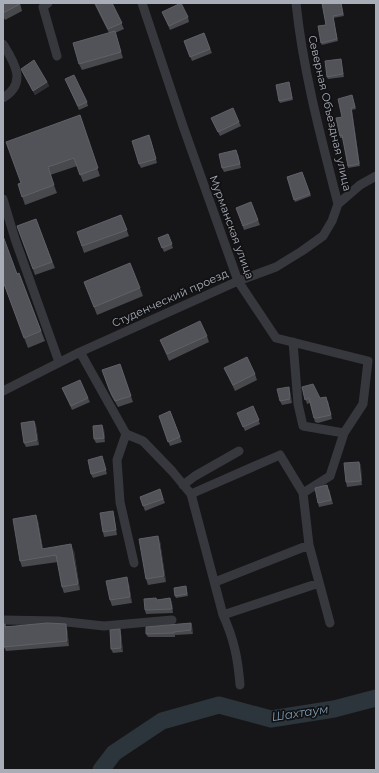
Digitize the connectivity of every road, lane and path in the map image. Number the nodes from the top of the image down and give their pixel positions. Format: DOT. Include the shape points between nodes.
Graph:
graph roads {
  1 [pos="143,3"];
  2 [pos="296,3"];
  3 [pos="44,4"];
  4 [pos="3,44"];
  5 [pos="58,56"];
  6 [pos="3,98"];
  7 [pos="376,176"];
  8 [pos="3,199"];
  9 [pos="338,204"];
  10 [pos="238,281"];
  11 [pos="294,342"];
  12 [pos="80,352"];
  13 [pos="60,362"];
  14 [pos="3,391"];
  15 [pos="344,433"];
  16 [pos="126,434"];
  17 [pos="240,451"];
  18 [pos="183,485"];
  19 [pos="303,493"];
  20 [pos="191,494"];
  21 [pos="309,545"];
  22 [pos="134,563"];
  23 [pos="215,582"];
  24 [pos="319,583"];
  25 [pos="223,615"];
  26 [pos="3,620"];
  27 [pos="172,620"];
  28 [pos="330,623"];
  29 [pos="240,685"];
  1 -- 10 [label="street, Мурманская улица" via="182,126"];
  2 -- 9 [label="street, Северная Объездная улица" via="315,113"];
  3 -- 5 [label="street"];
  4 -- 6 [label="street" via="16,65 18,81"];
  7 -- 9 [label="street" via="360,185"];
  8 -- 13 [label="street"];
  9 -- 10 [label="street, Студенческий проезд" via="332,221 322,236 276,267"];
  10 -- 11 [label="street, Мурманская улица" via="276,338"];
  10 -- 12 [label="street, Студенческий проезд"];
  11 -- 15 [label="street" via="298,404 303,426"];
  11 -- 15 [label="street, Мурманская улица" via="368,361 363,404"];
  12 -- 13 [label="street, Студенческий проезд"];
  12 -- 16 [label="street"];
  13 -- 14 [label="street, Студенческий проезд"];
  15 -- 19 [label="street, Мурманская улица" via="330,476"];
  16 -- 18 [label="street" via="143,441"];
  16 -- 22 [label="street" via="117,460 120,502"];
  17 -- 18 [label="street"];
  18 -- 20 [label="street"];
  19 -- 20 [label="street" via="280,455"];
  19 -- 21 [label="street"];
  20 -- 23 [label="street"];
  21 -- 23 [label="street"];
  21 -- 24 [label="street"];
  23 -- 25 [label="street"];
  24 -- 25 [label="street"];
  24 -- 28 [label="street"];
  25 -- 29 [label="street" via="232,633"];
  26 -- 27 [label="street" via="58,621 104,626"];
}
